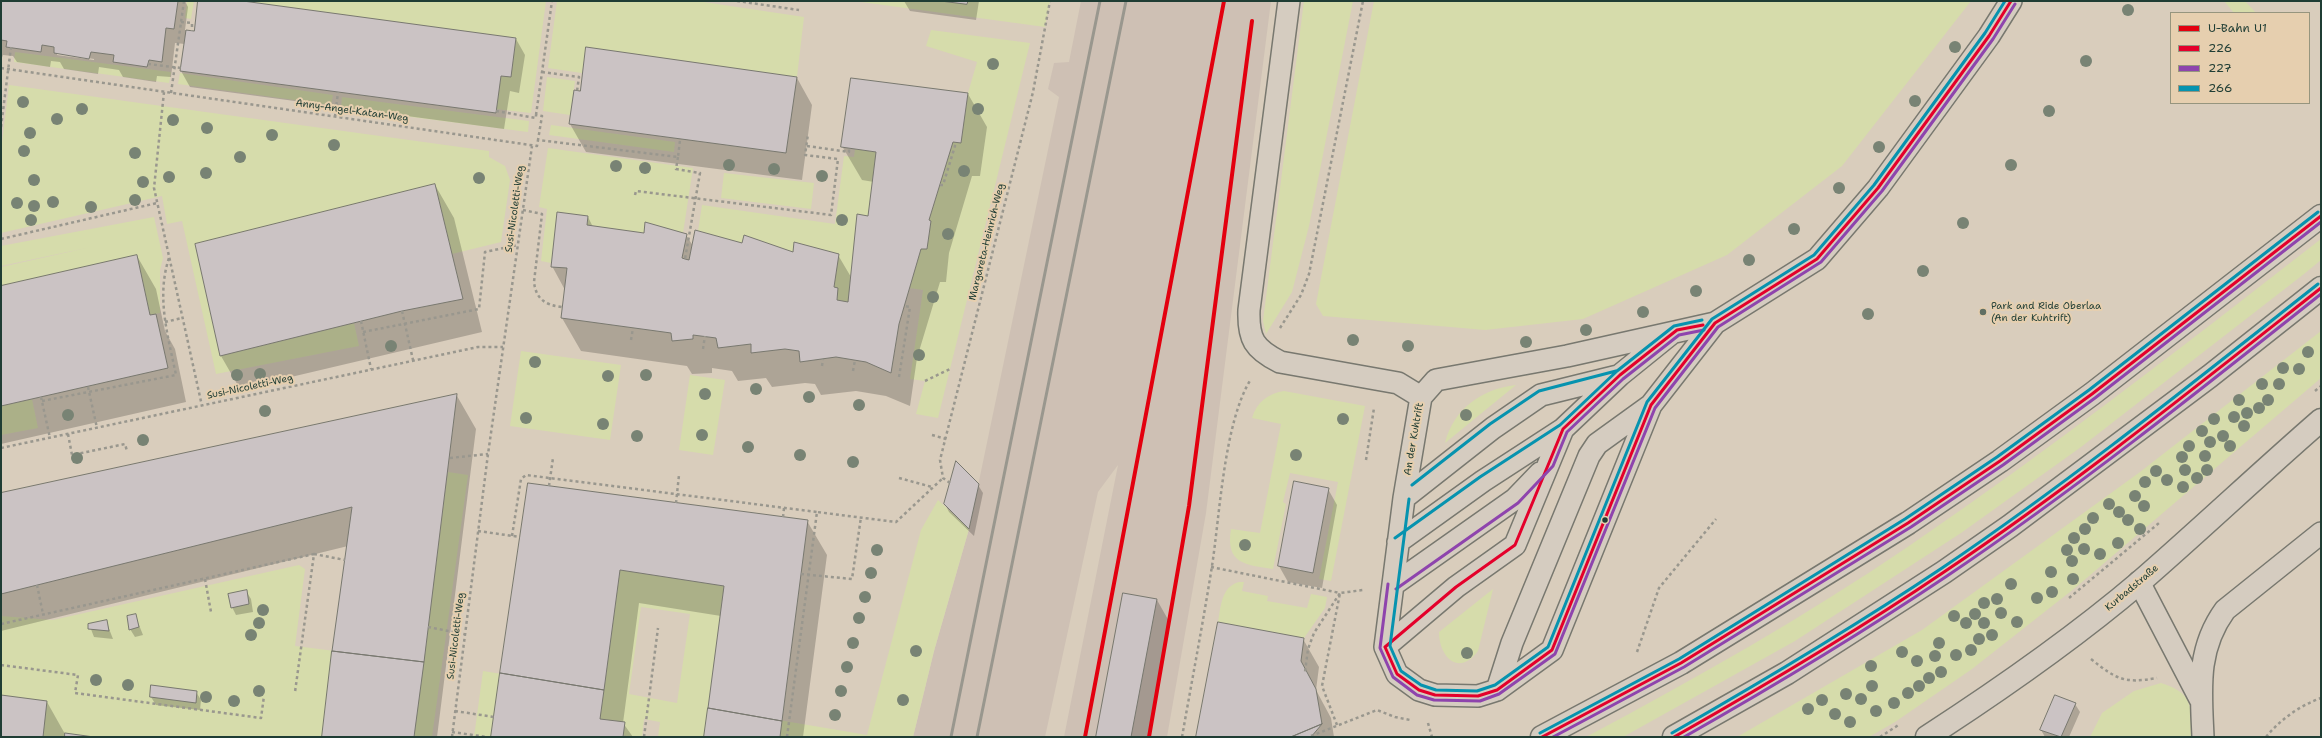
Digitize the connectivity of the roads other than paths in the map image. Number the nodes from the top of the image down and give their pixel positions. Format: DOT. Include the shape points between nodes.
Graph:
graph roads {
  1 [pos="1289,1"];
  2 [pos="2011,1"];
  3 [pos="2321,216"];
  4 [pos="2321,288"];
  5 [pos="1715,323"];
  6 [pos="1677,330"];
  7 [pos="1620,375"];
  8 [pos="1421,397"];
  9 [pos="1651,405"];
  10 [pos="2321,420"];
  11 [pos="1563,429"];
  12 [pos="1550,463"];
  13 [pos="1404,498"];
  14 [pos="2321,533"];
  15 [pos="1398,542"];
  16 [pos="2139,582"];
  17 [pos="1393,585"];
  18 [pos="1385,647"];
  19 [pos="1497,690"];
  20 [pos="2201,701"];
  21 [pos="1542,737"];
  22 [pos="1674,737"];
  23 [pos="1927,737"];
  24 [pos="2203,737"];
  1 -- 8 [label="lane" via="1248,310 1248,330 1257,347 1265,355 1293,366 1398,383"];
  2 -- 5 [label="lane, An der Kuhtrift" via="1878,188 1817,259"];
  3 -- 21 [label="main road" via="2092,394 2000,461 1915,518 1680,663"];
  4 -- 22 [label="main road" via="2210,376 2010,526 1944,572 1787,673"];
  5 -- 6 [label="lane, An der Kuhtrift"];
  5 -- 9 [label="lane, An der Kuhtrift"];
  6 -- 7 [label="lane"];
  6 -- 8 [label="lane, An der Kuhtrift" via="1567,356 1436,380"];
  7 -- 11 [label="lane"];
  7 -- 13 [label="lane" via="1541,395 1493,428"];
  8 -- 13 [label="lane, An der Kuhtrift"];
  9 -- 19 [label="lane, An der Kuhtrift" via="1552,650"];
  9 -- 19 [label="lane" via="1597,444 1589,456 1512,643"];
  10 -- 16 [label="main road, Kurbadstraße"];
  11 -- 12 [label="lane"];
  11 -- 15 [label="lane" via="1483,481"];
  12 -- 17 [label="lane" via="1515,499"];
  12 -- 18 [label="lane" via="1515,545 1456,587"];
  13 -- 15 [label="lane, An der Kuhtrift"];
  14 -- 20 [label="lane" via="2225,610 2205,647"];
  15 -- 17 [label="lane, An der Kuhtrift"];
  16 -- 20 [label="lane"];
  16 -- 23 [label="main road, Kurbadstraße" via="2071,638 1998,692"];
  17 -- 18 [label="lane, An der Kuhtrift"];
  18 -- 19 [label="lane, An der Kuhtrift" via="1397,674 1419,690 1435,695 1478,696"];
  20 -- 24 [label="lane"];
}
